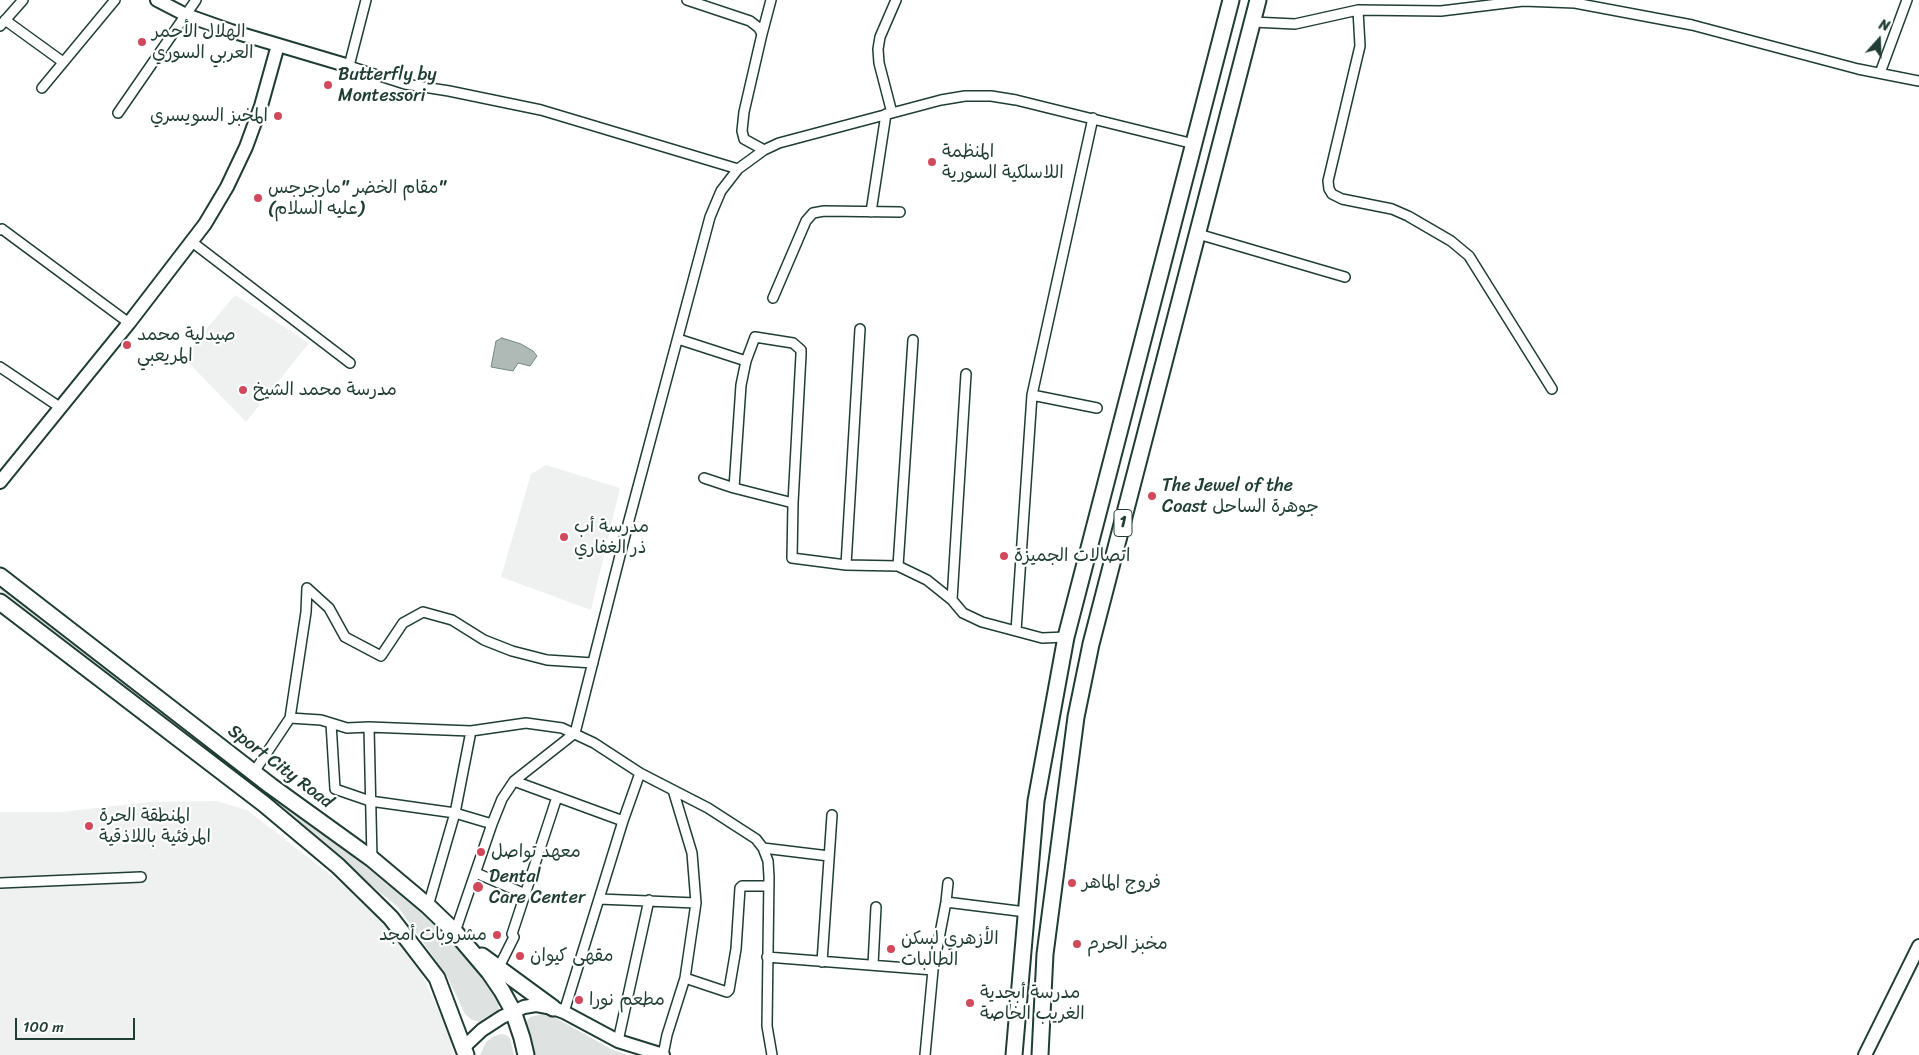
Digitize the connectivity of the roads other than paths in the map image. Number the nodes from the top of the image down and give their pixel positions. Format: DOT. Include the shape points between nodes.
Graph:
graph roads {
  1 [pos="23,0"];
  2 [pos="115,0"];
  3 [pos="157,0"];
  4 [pos="196,0"];
  5 [pos="366,0"];
  6 [pos="687,0"];
  7 [pos="772,0"];
  8 [pos="896,0"];
  9 [pos="1231,0"];
  10 [pos="1258,0"];
  11 [pos="1907,0"];
  12 [pos="1358,10"];
  13 [pos="186,15"];
  14 [pos="1253,22"];
  15 [pos="3,23"];
  16 [pos="762,34"];
  17 [pos="278,45"];
  18 [pos="63,62"];
  19 [pos="349,66"];
  20 [pos="1880,73"];
  21 [pos="1919,81"];
  22 [pos="42,88"];
  23 [pos="118,113"];
  24 [pos="889,114"];
  25 [pos="1093,118"];
  26 [pos="1194,144"];
  27 [pos="764,150"];
  28 [pos="738,170"];
  29 [pos="871,212"];
  30 [pos="900,212"];
  31 [pos="0,230"];
  32 [pos="1198,234"];
  33 [pos="192,242"];
  34 [pos="1345,277"];
  35 [pos="773,298"];
  36 [pos="129,323"];
  37 [pos="860,330"];
  38 [pos="678,339"];
  39 [pos="912,340"];
  40 [pos="746,361"];
  41 [pos="350,363"];
  42 [pos="0,367"];
  43 [pos="966,374"];
  44 [pos="1552,389"];
  45 [pos="1032,395"];
  46 [pos="61,408"];
  47 [pos="1096,408"];
  48 [pos="704,478"];
  49 [pos="0,482"];
  50 [pos="734,488"];
  51 [pos="793,503"];
  52 [pos="846,564"];
  53 [pos="898,566"];
  54 [pos="0,576"];
  55 [pos="952,600"];
  56 [pos="0,602"];
  57 [pos="1016,631"];
  58 [pos="1066,637"];
  59 [pos="593,663"];
  60 [pos="1052,713"];
  61 [pos="1076,717"];
  62 [pos="290,718"];
  63 [pos="331,723"];
  64 [pos="369,727"];
  65 [pos="472,731"];
  66 [pos="575,733"];
  67 [pos="254,772"];
  68 [pos="640,773"];
  69 [pos="514,781"];
  70 [pos="673,790"];
  71 [pos="557,798"];
  72 [pos="370,801"];
  73 [pos="455,813"];
  74 [pos="832,815"];
  75 [pos="623,820"];
  76 [pos="492,824"];
  77 [pos="763,848"];
  78 [pos="829,856"];
  79 [pos="372,859"];
  80 [pos="476,873"];
  81 [pos="141,877"];
  82 [pos="0,883"];
  83 [pos="948,883"];
  84 [pos="769,886"];
  85 [pos="525,894"];
  86 [pos="599,899"];
  87 [pos="648,900"];
  88 [pos="946,902"];
  89 [pos="696,903"];
  90 [pos="428,906"];
  91 [pos="876,907"];
  92 [pos="1026,912"];
  93 [pos="455,932"];
  94 [pos="467,946"];
  95 [pos="1919,946"];
  96 [pos="766,957"];
  97 [pos="822,962"];
  98 [pos="873,965"];
  99 [pos="499,967"];
  100 [pos="932,970"];
  101 [pos="686,978"];
  102 [pos="1020,981"];
  103 [pos="559,1010"];
  104 [pos="513,1011"];
  105 [pos="1042,1016"];
  106 [pos="618,1041"];
  107 [pos="465,1051"];
  108 [pos="526,1055"];
  109 [pos="663,1055"];
  110 [pos="772,1055"];
  111 [pos="925,1055"];
  112 [pos="1014,1055"];
  113 [pos="1040,1055"];
  114 [pos="1865,1055"];
  1 -- 15 [label="street"];
  2 -- 18 [label="street"];
  3 -- 13 [label="street"];
  4 -- 13 [label="street"];
  5 -- 19 [label="street"];
  6 -- 16 [label="street" via="750,21"];
  7 -- 16 [label="street"];
  8 -- 24 [label="street" via="880,37 878,50"];
  9 -- 26 [label="main road, 1"];
  10 -- 14 [label="main road, 1"];
  11 -- 20 [label="street"];
  12 -- 14 [label="street" via="1295,24"];
  12 -- 20 [label="street" via="1441,11 1523,1 1575,3 1692,25"];
  12 -- 44 [label="street" via="1360,46 1328,189 1342,199 1392,209 1408,216 1469,256"];
  13 -- 17 [label="street"];
  13 -- 23 [label="street"];
  14 -- 32 [label="main road, 1"];
  15 -- 18 [label="street"];
  16 -- 27 [label="street" via="742,131 744,139"];
  17 -- 19 [label="street"];
  17 -- 33 [label="street" via="246,147 217,206"];
  18 -- 22 [label="street"];
  19 -- 28 [label="street" via="405,84 541,110"];
  20 -- 21 [label="street"];
  24 -- 25 [label="street" via="947,98 978,95 1003,97"];
  24 -- 27 [label="street"];
  24 -- 29 [label="street"];
  25 -- 26 [label="street"];
  25 -- 45 [label="street"];
  26 -- 58 [label="main road, 1"];
  27 -- 28 [label="street"];
  28 -- 38 [label="street" via="722,191 710,216"];
  29 -- 30 [label="street"];
  29 -- 35 [label="street" via="821,211 810,215"];
  31 -- 36 [label="street"];
  32 -- 34 [label="street"];
  32 -- 61 [label="main road, 1" via="1091,644"];
  33 -- 36 [label="street"];
  33 -- 41 [label="street"];
  36 -- 46 [label="street"];
  37 -- 52 [label="street"];
  38 -- 40 [label="street"];
  38 -- 59 [label="street"];
  39 -- 53 [label="street"];
  40 -- 50 [label="street" via="741,385"];
  40 -- 51 [label="street" via="754,336 794,343 800,350"];
  42 -- 46 [label="street"];
  43 -- 55 [label="street"];
  45 -- 47 [label="street"];
  45 -- 57 [label="street"];
  46 -- 49 [label="street"];
  48 -- 50 [label="street"];
  50 -- 51 [label="street"];
  51 -- 52 [label="street" via="792,558"];
  52 -- 53 [label="street"];
  53 -- 55 [label="street" via="927,580"];
  54 -- 67 [label="main road, Sport City Road"];
  55 -- 57 [label="street" via="963,613"];
  56 -- 107 [label="main road" via="264,804 338,866 391,918 437,978"];
  57 -- 58 [label="street" via="1042,638"];
  58 -- 60 [label="main road, 1"];
  59 -- 62 [label="street" via="547,660 512,651 484,640 452,620 423,612 403,623 381,656 345,637 330,608 307,588"];
  59 -- 66 [label="street"];
  60 -- 61 [label="main road"];
  60 -- 92 [label="main road, 1" via="1036,801"];
  61 -- 105 [label="main road, 1" via="1045,954"];
  62 -- 63 [label="street"];
  62 -- 67 [label="street"];
  63 -- 64 [label="street" via="347,728"];
  63 -- 72 [label="street" via="335,789"];
  64 -- 65 [label="street"];
  64 -- 72 [label="street"];
  65 -- 66 [label="street" via="526,723 551,725"];
  65 -- 73 [label="street"];
  66 -- 68 [label="street"];
  66 -- 69 [label="street"];
  67 -- 79 [label="main road, Sport City Road"];
  68 -- 70 [label="street"];
  68 -- 75 [label="street"];
  69 -- 71 [label="street"];
  69 -- 76 [label="street"];
  70 -- 77 [label="street" via="708,808 756,839"];
  70 -- 89 [label="street" via="692,853"];
  71 -- 75 [label="street"];
  71 -- 85 [label="street"];
  72 -- 73 [label="street"];
  72 -- 79 [label="street"];
  73 -- 76 [label="street"];
  73 -- 90 [label="street"];
  74 -- 78 [label="street"];
  75 -- 86 [label="street"];
  76 -- 80 [label="street"];
  77 -- 78 [label="street"];
  77 -- 84 [label="street" via="768,861"];
  78 -- 97 [label="street"];
  79 -- 90 [label="main road, Sport City Road"];
  80 -- 85 [label="street"];
  80 -- 93 [label="street"];
  81 -- 82 [label="street"];
  83 -- 88 [label="street"];
  84 -- 96 [label="street"];
  84 -- 101 [label="street" via="740,888 736,949 728,992"];
  85 -- 99 [label="street" via="512,934 514,937"];
  86 -- 87 [label="street"];
  86 -- 103 [label="street"];
  87 -- 89 [label="street"];
  87 -- 106 [label="street"];
  88 -- 92 [label="street"];
  88 -- 100 [label="street"];
  89 -- 101 [label="street"];
  90 -- 93 [label="main road, Sport City Road"];
  91 -- 98 [label="street"];
  92 -- 102 [label="main road, 1"];
  93 -- 94 [label="main road, Sport City Road"];
  94 -- 99 [label="main road"];
  94 -- 104 [label="main road, Sport City Road" via="489,972"];
  95 -- 114 [label="street"];
  96 -- 97 [label="street"];
  96 -- 110 [label="street" via="767,1026"];
  97 -- 98 [label="street"];
  98 -- 100 [label="street"];
  99 -- 103 [label="main road"];
  100 -- 111 [label="street"];
  101 -- 109 [label="street"];
  102 -- 105 [label="main road" via="1023,1020 1030,1023"];
  102 -- 112 [label="main road, 1"];
  103 -- 104 [label="street" via="536,1005"];
  103 -- 106 [label="street"];
  104 -- 107 [label="street" via="482,1030"];
  104 -- 108 [label="main road, Sport City Road"];
  105 -- 113 [label="main road, 1"];
  106 -- 109 [label="street"];
}
